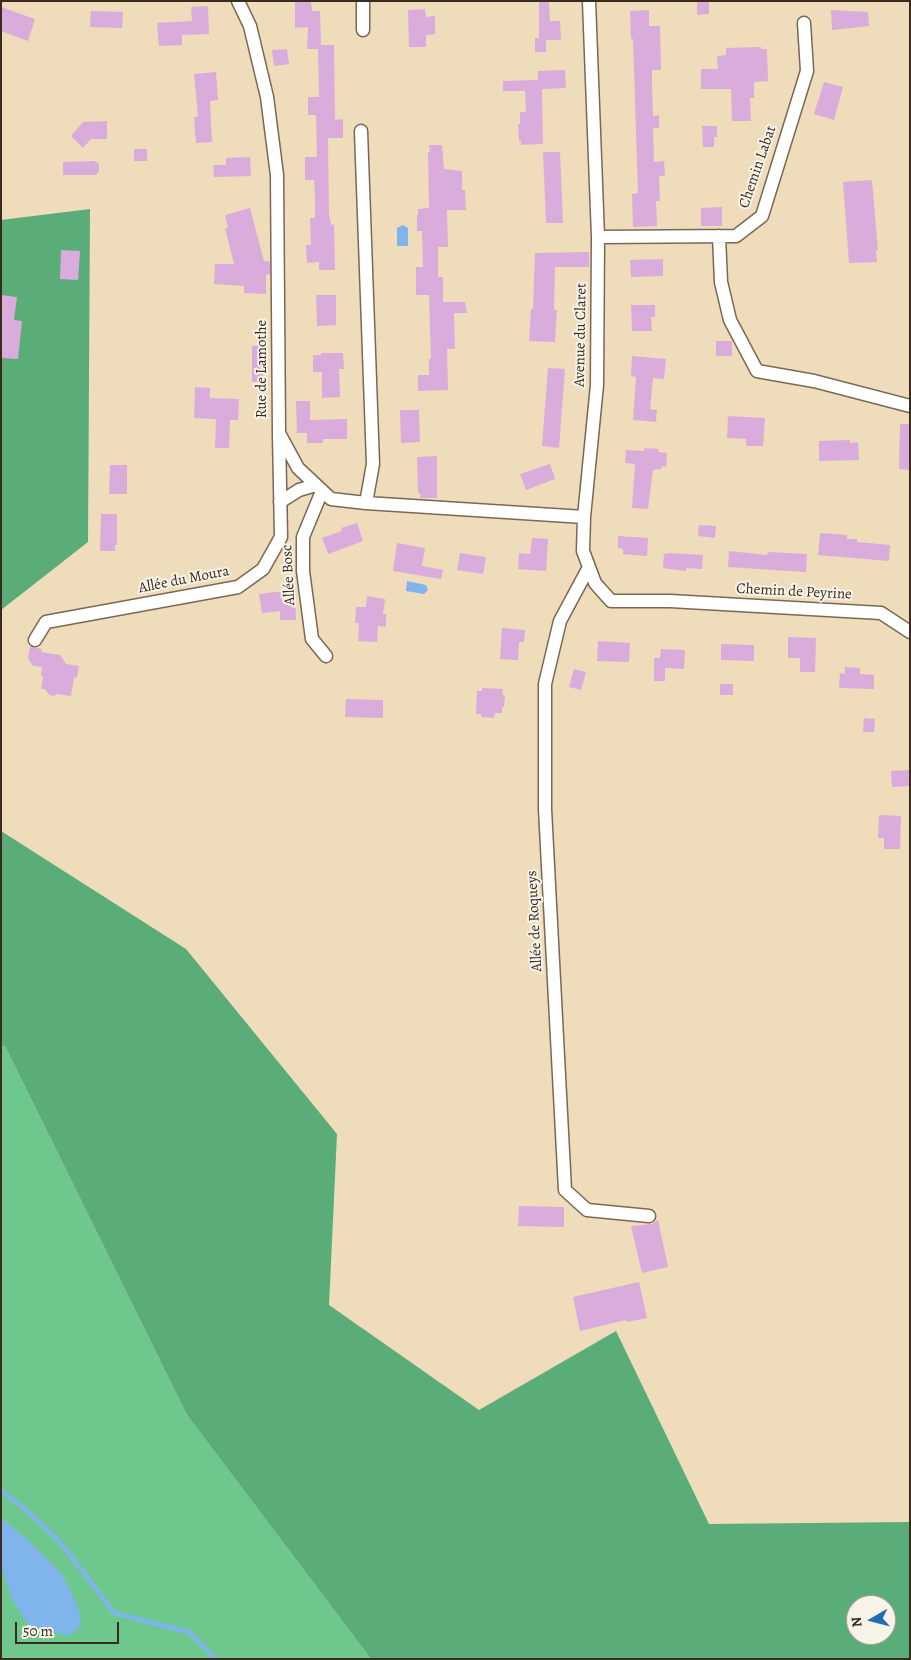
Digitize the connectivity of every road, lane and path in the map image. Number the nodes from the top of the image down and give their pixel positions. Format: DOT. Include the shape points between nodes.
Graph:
graph roads {
  1 [pos="238,1"];
  2 [pos="363,1"];
  3 [pos="589,1"];
  4 [pos="804,23"];
  5 [pos="363,30"];
  6 [pos="361,131"];
  7 [pos="719,236"];
  8 [pos="598,237"];
  9 [pos="910,406"];
  10 [pos="279,433"];
  11 [pos="319,488"];
  12 [pos="280,502"];
  13 [pos="366,503"];
  14 [pos="584,518"];
  15 [pos="589,567"];
  16 [pos="670,601"];
  17 [pos="910,632"];
  18 [pos="35,640"];
  19 [pos="326,656"];
  20 [pos="648,1216"];
  1 -- 10 [label="street, Rue de Lamothe" via="250,26 267,97 277,176"];
  2 -- 5 [label="street"];
  3 -- 8 [label="street, Avenue du Claret"];
  4 -- 7 [label="street, Chemin Labat" via="807,71 762,216 736,236"];
  6 -- 13 [label="street" via="373,464"];
  7 -- 8 [label="street, Chemin Labat"];
  7 -- 9 [label="street" via="722,282 730,320 758,371 814,381"];
  8 -- 14 [label="street, Avenue du Claret" via="597,385"];
  10 -- 11 [label="street, Rue de Lamothe" via="298,468"];
  10 -- 12 [label="street, Allée du Moura"];
  11 -- 12 [label="street" via="299,490"];
  11 -- 13 [label="street, Rue de Lamothe" via="331,499"];
  11 -- 19 [label="street, Allée Bosc" via="303,537 303,571 312,639"];
  12 -- 18 [label="street, Allée du Moura" via="281,537 264,569 238,588 46,622"];
  13 -- 14 [label="street, Rue de Lamothe"];
  14 -- 15 [label="street, Avenue du Claret" via="583,551"];
  15 -- 16 [label="street, Avenue du Claret" via="595,583 611,601"];
  15 -- 20 [label="street, Allée de Roqueys" via="560,621 545,684 545,809 565,1190 587,1210"];
  16 -- 17 [label="street, Chemin de Peyrine" via="881,613"];
}
